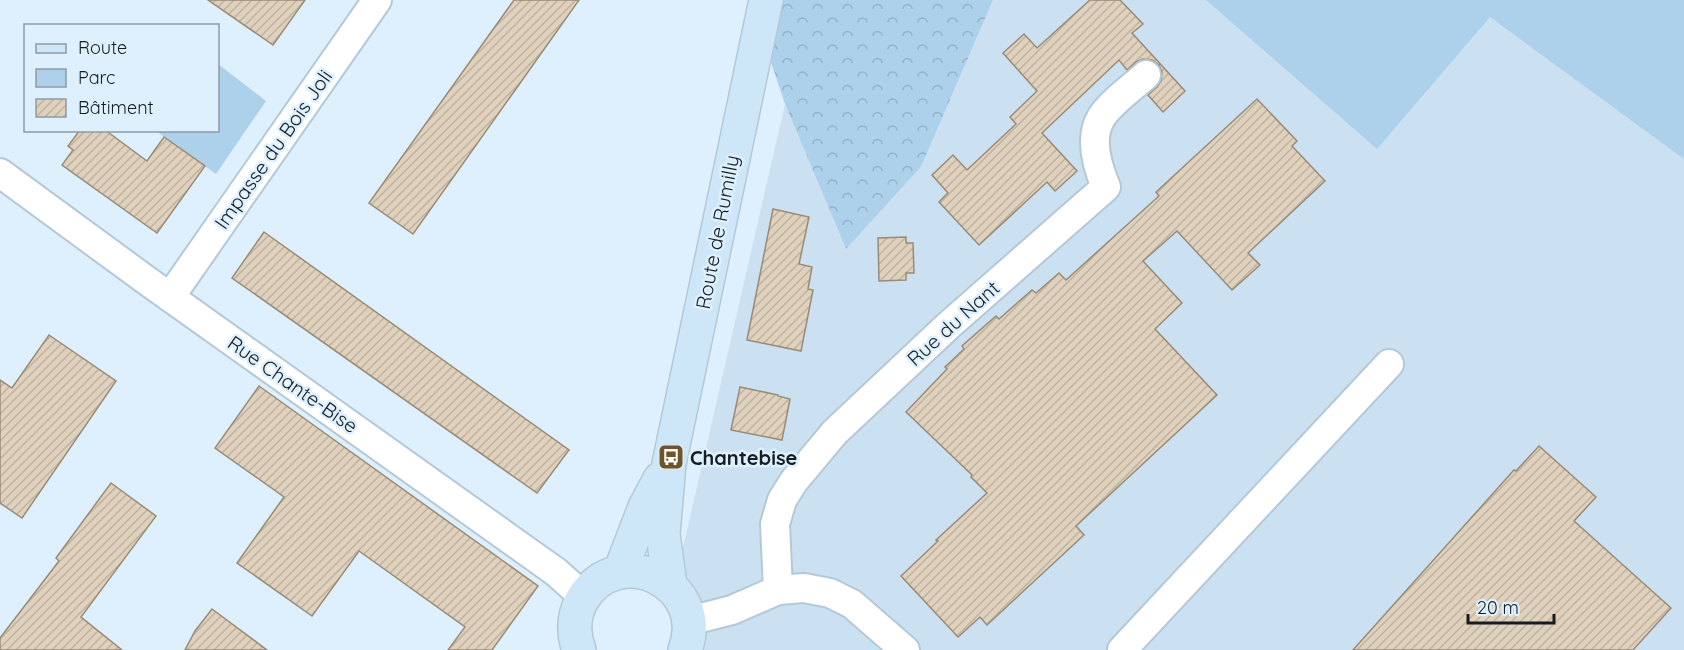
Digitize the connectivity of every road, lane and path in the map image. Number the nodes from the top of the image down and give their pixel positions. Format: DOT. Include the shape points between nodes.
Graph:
graph roads {
  1 [pos="377,0"];
  2 [pos="766,0"];
  3 [pos="1146,75"];
  4 [pos="0,173"];
  5 [pos="170,297"];
  6 [pos="1389,364"];
  7 [pos="669,464"];
  8 [pos="620,572"];
  9 [pos="670,585"];
  10 [pos="778,590"];
  11 [pos="584,597"];
  12 [pos="687,635"];
  13 [pos="578,649"];
  14 [pos="905,650"];
  15 [pos="1122,650"];
  1 -- 5 [label="street, Impasse du Bois Joli"];
  2 -- 7 [label="main road, Route de Rumilly"];
  3 -- 10 [label="street, Rue du Nant" via="1100,119 1095,146 1106,187 835,432 794,481 782,500 775,524"];
  4 -- 5 [label="street, Rue Chante-Bise"];
  5 -- 11 [label="street, Rue Chante-Bise" via="547,566"];
  6 -- 15 [label="street"];
  7 -- 8 [label="main road, Route de Rumilly" via="645,507"];
  7 -- 9 [label="main road, Route de Rumilly" via="663,534"];
  8 -- 9 [label="main road" via="646,573"];
  8 -- 11 [label="main road" via="604,578"];
  9 -- 12 [label="main road" via="682,601"];
  10 -- 12 [label="street"];
  10 -- 14 [label="street" via="804,588 830,593 852,604"];
  11 -- 13 [label="main road" via="575,621"];
}
